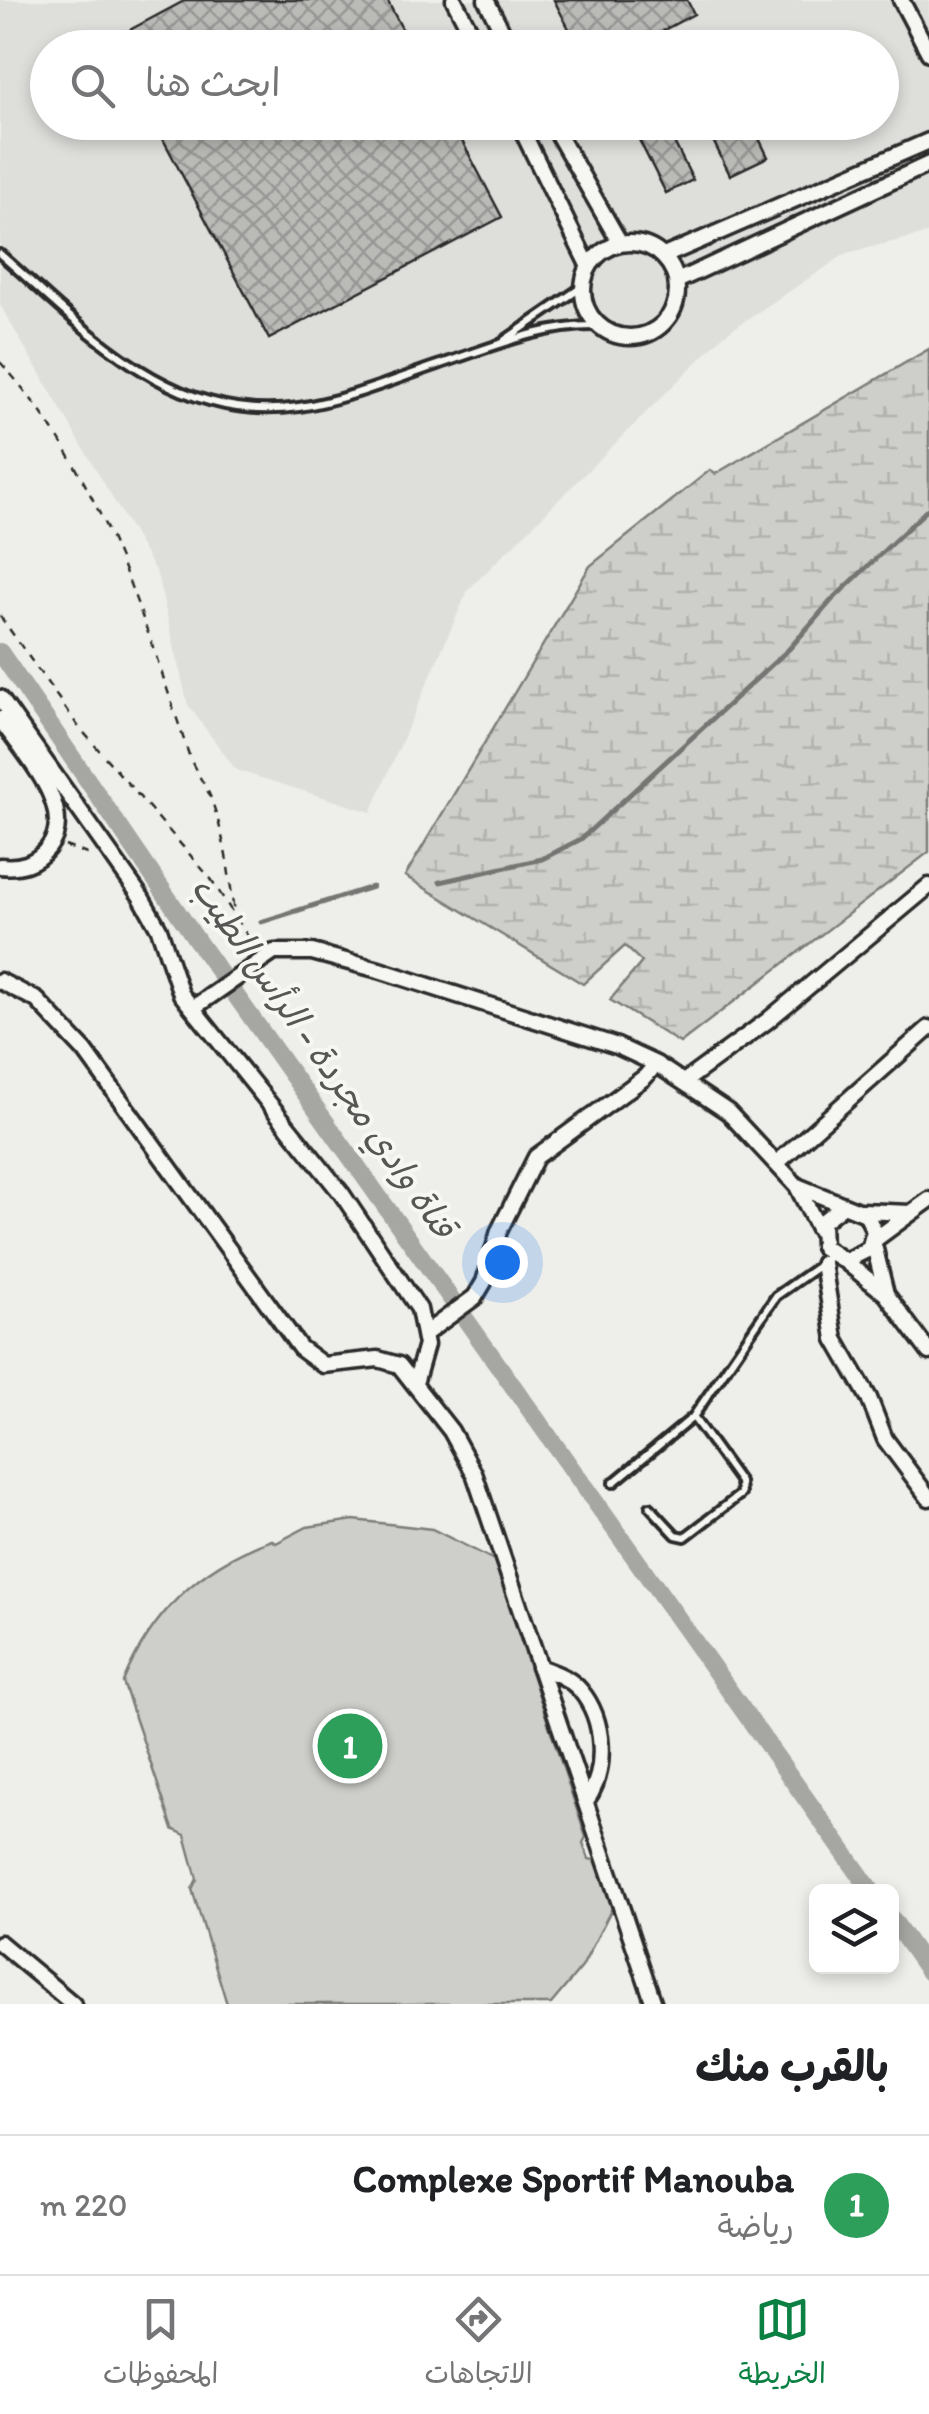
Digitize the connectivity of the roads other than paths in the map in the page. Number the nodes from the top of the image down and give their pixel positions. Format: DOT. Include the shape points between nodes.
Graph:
graph roads {
  1 [pos="454,0"];
  2 [pos="486,0"];
  3 [pos="901,0"];
  4 [pos="470,30"];
  5 [pos="502,30"];
  6 [pos="929,53"];
  7 [pos="527,140"];
  8 [pos="560,140"];
  9 [pos="929,141"];
  10 [pos="929,164"];
  11 [pos="620,243"];
  12 [pos="0,254"];
  13 [pos="664,256"];
  14 [pos="588,265"];
  15 [pos="677,280"];
  16 [pos="582,287"];
  17 [pos="599,326"];
  18 [pos="495,346"];
  19 [pos="0,698"];
  20 [pos="0,719"];
  21 [pos="0,866"];
  22 [pos="929,886"];
  23 [pos="0,981"];
  24 [pos="198,1004"];
  25 [pos="929,1028"];
  26 [pos="656,1064"];
  27 [pos="685,1081"];
  28 [pos="776,1164"];
  29 [pos="797,1186"];
  30 [pos="929,1200"];
  31 [pos="842,1206"];
  32 [pos="929,1210"];
  33 [pos="862,1211"];
  34 [pos="911,1213"];
  35 [pos="819,1230"];
  36 [pos="873,1241"];
  37 [pos="833,1260"];
  38 [pos="886,1294"];
  39 [pos="432,1329"];
  40 [pos="928,1350"];
  41 [pos="416,1380"];
  42 [pos="692,1418"];
  43 [pos="612,1483"];
  44 [pos="929,1498"];
  45 [pos="650,1508"];
  46 [pos="539,1667"];
  47 [pos="586,1801"];
  48 [pos="0,1943"];
  49 [pos="73,2004"];
  50 [pos="654,2004"];
  1 -- 4 [label="street"];
  2 -- 5 [label="street"];
  3 -- 6 [label="street"];
  7 -- 14 [label="street"];
  8 -- 11 [label="street"];
  9 -- 13 [label="street"];
  10 -- 15 [label="street"];
  11 -- 13 [label="street" via="649,246"];
  11 -- 14 [label="street"];
  12 -- 18 [label="lane" via="150,378 178,394 238,408 332,400"];
  13 -- 15 [label="street"];
  14 -- 16 [label="street"];
  15 -- 17 [label="street" via="677,300 657,329 626,338"];
  16 -- 17 [label="street"];
  16 -- 18 [label="lane"];
  17 -- 18 [label="lane" via="548,330"];
  19 -- 24 [label="street" via="150,912 174,978"];
  20 -- 21 [label="street" via="53,800 58,822 54,842 30,864"];
  22 -- 27 [label="street"];
  23 -- 41 [label="street" via="37,1000 86,1052 300,1348 323,1365 389,1359"];
  24 -- 26 [label="street" via="274,952 312,952 617,1046"];
  24 -- 39 [label="street" via="342,1194"];
  25 -- 28 [label="street"];
  26 -- 27 [label="street"];
  26 -- 39 [label="street" via="536,1157 515,1192 484,1282"];
  27 -- 28 [label="street" via="728,1112"];
  28 -- 29 [label="street"];
  29 -- 31 [label="street"];
  29 -- 35 [label="street"];
  30 -- 34 [label="street"];
  31 -- 33 [label="street"];
  31 -- 35 [label="street" via="826,1215"];
  32 -- 34 [label="street"];
  33 -- 34 [label="street"];
  33 -- 36 [label="street" via="872,1222"];
  34 -- 36 [label="street"];
  35 -- 37 [label="street"];
  36 -- 37 [label="street" via="862,1256"];
  36 -- 38 [label="street"];
  37 -- 38 [label="street"];
  37 -- 42 [label="lane" via="776,1296"];
  37 -- 44 [label="street" via="835,1339 886,1439"];
  38 -- 40 [label="street"];
  39 -- 41 [label="street"];
  41 -- 46 [label="street" via="474,1473"];
  42 -- 43 [label="lane"];
  42 -- 45 [label="lane" via="740,1482 739,1499 685,1538"];
  46 -- 47 [label="street"];
  46 -- 47 [label="street" via="572,1682 590,1708 602,1756"];
  47 -- 50 [label="street"];
  48 -- 49 [label="street"];
}
